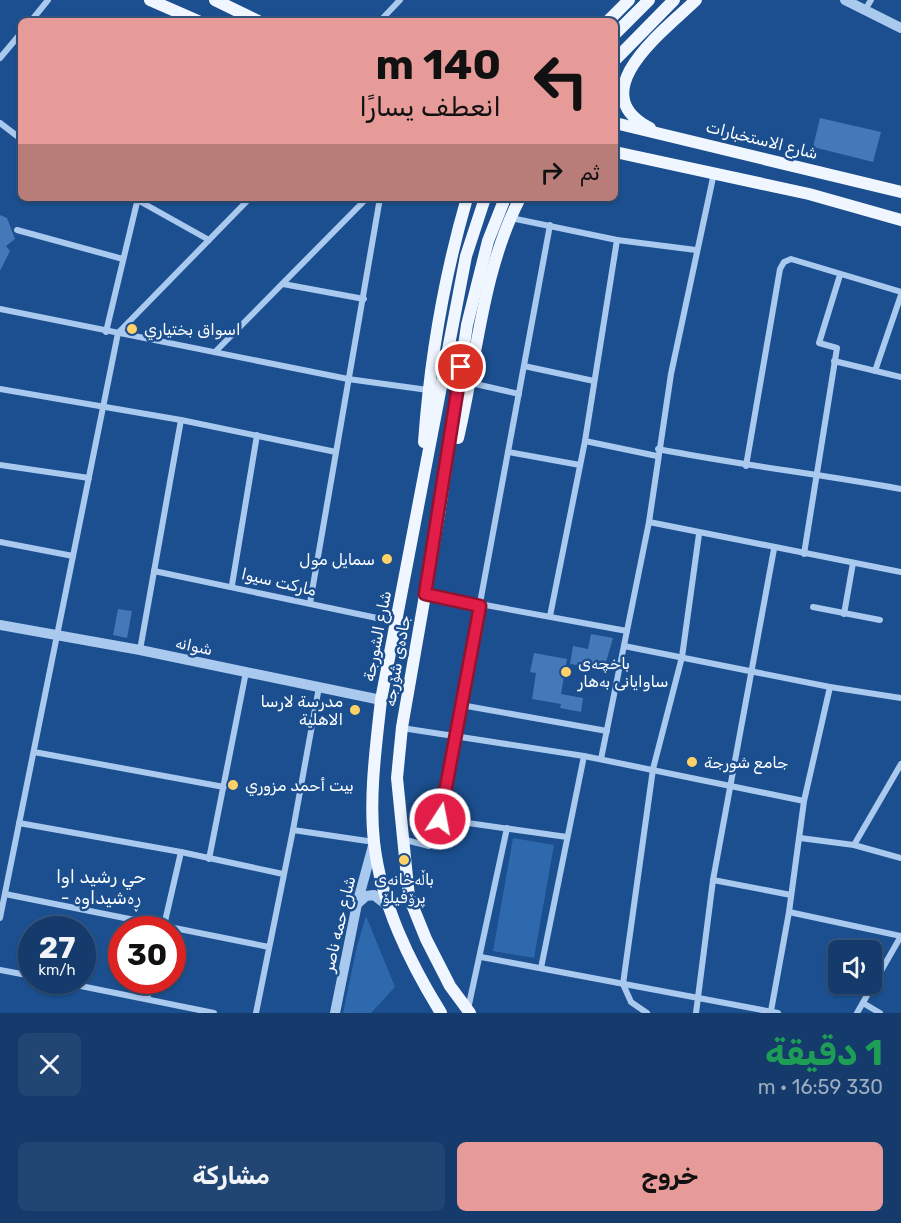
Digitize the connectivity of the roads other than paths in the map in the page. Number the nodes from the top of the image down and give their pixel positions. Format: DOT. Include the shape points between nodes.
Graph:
graph roads {
  1 [pos="48,0"];
  2 [pos="150,0"];
  3 [pos="215,0"];
  4 [pos="399,0"];
  5 [pos="629,0"];
  6 [pos="649,0"];
  7 [pos="674,0"];
  8 [pos="696,0"];
  9 [pos="845,0"];
  10 [pos="868,5"];
  11 [pos="33,18"];
  12 [pos="183,18"];
  13 [pos="252,18"];
  14 [pos="383,18"];
  15 [pos="611,18"];
  16 [pos="901,28"];
  17 [pos="618,30"];
  18 [pos="18,37"];
  19 [pos="618,57"];
  20 [pos="0,58"];
  21 [pos="630,66"];
  22 [pos="618,74"];
  23 [pos="0,123"];
  24 [pos="618,124"];
  25 [pos="671,135"];
  26 [pos="18,137"];
  27 [pos="618,153"];
  28 [pos="714,172"];
  29 [pos="901,192"];
  30 [pos="137,201"];
  31 [pos="141,201"];
  32 [pos="247,201"];
  33 [pos="364,201"];
  34 [pos="380,201"];
  35 [pos="465,201"];
  36 [pos="484,201"];
  37 [pos="504,201"];
  38 [pos="513,201"];
  39 [pos="518,201"];
  40 [pos="510,218"];
  41 [pos="901,220"];
  42 [pos="550,225"];
  43 [pos="17,230"];
  44 [pos="209,240"];
  45 [pos="617,240"];
  46 [pos="696,250"];
  47 [pos="123,259"];
  48 [pos="840,275"];
  49 [pos="282,284"];
  50 [pos="901,294"];
  51 [pos="364,299"];
  52 [pos="0,309"];
  53 [pos="106,332"];
  54 [pos="118,333"];
  55 [pos="215,352"];
  56 [pos="834,361"];
  57 [pos="524,366"];
  58 [pos="875,371"];
  59 [pos="901,377"];
  60 [pos="348,379"];
  61 [pos="594,381"];
  62 [pos="471,383"];
  63 [pos="0,389"];
  64 [pos="428,390"];
  65 [pos="519,394"];
  66 [pos="103,406"];
  67 [pos="181,420"];
  68 [pos="257,435"];
  69 [pos="585,441"];
  70 [pos="336,452"];
  71 [pos="508,452"];
  72 [pos="658,452"];
  73 [pos="0,465"];
  74 [pos="580,465"];
  75 [pos="746,466"];
  76 [pos="816,473"];
  77 [pos="88,478"];
  78 [pos="901,489"];
  79 [pos="420,499"];
  80 [pos="439,515"];
  81 [pos="649,522"];
  82 [pos="699,534"];
  83 [pos="0,542"];
  84 [pos="774,549"];
  85 [pos="804,554"];
  86 [pos="73,556"];
  87 [pos="853,563"];
  88 [pos="154,571"];
  89 [pos="901,572"];
  90 [pos="232,585"];
  91 [pos="425,594"];
  92 [pos="310,603"];
  93 [pos="480,606"];
  94 [pos="813,607"];
  95 [pos="844,614"];
  96 [pos="550,616"];
  97 [pos="880,620"];
  98 [pos="0,625"];
  99 [pos="396,628"];
  100 [pos="627,631"];
  101 [pos="57,636"];
  102 [pos="418,637"];
  103 [pos="624,646"];
  104 [pos="140,650"];
  105 [pos="682,657"];
  106 [pos="750,671"];
  107 [pos="246,672"];
  108 [pos="319,686"];
  109 [pos="830,687"];
  110 [pos="901,698"];
  111 [pos="381,700"];
  112 [pos="461,705"];
  113 [pos="402,727"];
  114 [pos="606,731"];
  115 [pos="455,737"];
  116 [pos="34,752"];
  117 [pos="584,756"];
  118 [pos="601,759"];
  119 [pos="901,764"];
  120 [pos="653,769"];
  121 [pos="730,785"];
  122 [pos="224,787"];
  123 [pos="804,801"];
  124 [pos="440,819"];
  125 [pos="19,823"];
  126 [pos="507,828"];
  127 [pos="293,831"];
  128 [pos="567,837"];
  129 [pos="800,838"];
  130 [pos="402,839"];
  131 [pos="374,842"];
  132 [pos="854,845"];
  133 [pos="181,852"];
  134 [pos="901,858"];
  135 [pos="209,859"];
  136 [pos="283,874"];
  137 [pos="713,880"];
  138 [pos="5,894"];
  139 [pos="791,895"];
  140 [pos="357,904"];
  141 [pos="389,908"];
  142 [pos="789,912"];
  143 [pos="108,916"];
  144 [pos="167,916"];
  145 [pos="0,918"];
  146 [pos="186,932"];
  147 [pos="901,936"];
  148 [pos="269,947"];
  149 [pos="481,957"];
  150 [pos="541,968"];
  151 [pos="0,970"];
  152 [pos="18,973"];
  153 [pos="623,984"];
  154 [pos="96,989"];
  155 [pos="148,994"];
  156 [pos="699,997"];
  157 [pos="147,999"];
  158 [pos="863,1003"];
  159 [pos="183,1010"];
  160 [pos="469,1012"];
  161 [pos="774,1012"];
  162 [pos="214,1013"];
  163 [pos="256,1013"];
  164 [pos="335,1013"];
  165 [pos="441,1013"];
  166 [pos="647,1013"];
  167 [pos="696,1013"];
  168 [pos="857,1013"];
  169 [pos="880,1013"];
  1 -- 11 [label="street"];
  2 -- 12 [label="main road"];
  3 -- 13 [label="main road"];
  4 -- 14 [label="street"];
  5 -- 15 [label="main road"];
  6 -- 17 [label="main road"];
  7 -- 19 [label="main road"];
  8 -- 21 [label="main road"];
  9 -- 10 [label="street"];
  10 -- 16 [label="street"];
  18 -- 20 [label="street"];
  21 -- 22 [label="main road"];
  21 -- 25 [label="main road" via="624,93 630,110 644,124"];
  23 -- 26 [label="street"];
  24 -- 25 [label="main road, شارع الاستخبارات"];
  25 -- 29 [label="main road, شارع الاستخبارات"];
  27 -- 28 [label="main road"];
  28 -- 41 [label="main road"];
  28 -- 46 [label="street"];
  30 -- 47 [label="street"];
  31 -- 44 [label="street"];
  32 -- 44 [label="street"];
  33 -- 49 [label="street"];
  34 -- 51 [label="street"];
  35 -- 64 [label="main road" via="448,268"];
  36 -- 79 [label="main road, شارع الشورجة" via="466,256"];
  37 -- 80 [label="main road, جادەی شۆرجە" via="467,325"];
  38 -- 40 [label="main road"];
  39 -- 40 [label="main road"];
  40 -- 42 [label="street"];
  40 -- 62 [label="main road" via="488,288"];
  42 -- 45 [label="street"];
  42 -- 57 [label="street"];
  43 -- 47 [label="street"];
  44 -- 54 [label="street"];
  45 -- 46 [label="street"];
  45 -- 61 [label="street"];
  46 -- 72 [label="street"];
  47 -- 53 [label="street"];
  48 -- 50 [label="street"];
  48 -- 56 [label="street" via="819,343 837,348"];
  48 -- 75 [label="street" via="791,259 783,262"];
  49 -- 51 [label="street"];
  49 -- 55 [label="street"];
  50 -- 58 [label="street"];
  51 -- 60 [label="street"];
  52 -- 53 [label="street"];
  53 -- 54 [label="street"];
  54 -- 55 [label="street"];
  54 -- 66 [label="street"];
  55 -- 60 [label="street"];
  56 -- 58 [label="street"];
  56 -- 76 [label="street"];
  57 -- 61 [label="street"];
  57 -- 65 [label="street"];
  58 -- 59 [label="street"];
  60 -- 64 [label="street"];
  60 -- 70 [label="street"];
  61 -- 69 [label="street"];
  62 -- 65 [label="street"];
  62 -- 80 [label="main road"];
  63 -- 66 [label="street"];
  64 -- 79 [label="main road"];
  65 -- 71 [label="street"];
  66 -- 67 [label="street"];
  66 -- 77 [label="street"];
  67 -- 68 [label="street"];
  67 -- 88 [label="street"];
  68 -- 70 [label="street"];
  68 -- 90 [label="street"];
  69 -- 72 [label="street"];
  69 -- 74 [label="street"];
  70 -- 92 [label="street"];
  71 -- 74 [label="street"];
  71 -- 93 [label="street"];
  72 -- 75 [label="street"];
  72 -- 81 [label="street"];
  73 -- 77 [label="street"];
  74 -- 96 [label="street"];
  75 -- 76 [label="street"];
  76 -- 78 [label="street"];
  76 -- 85 [label="street"];
  77 -- 86 [label="street"];
  79 -- 99 [label="main road, شارع الشورجة"];
  80 -- 91 [label="main road, جادەی شۆرجە"];
  81 -- 82 [label="street"];
  81 -- 100 [label="street"];
  82 -- 84 [label="street"];
  82 -- 105 [label="street"];
  83 -- 86 [label="street"];
  84 -- 85 [label="street"];
  84 -- 106 [label="street"];
  85 -- 87 [label="street"];
  86 -- 101 [label="street"];
  87 -- 89 [label="street"];
  87 -- 95 [label="street"];
  88 -- 90 [label="street, مارکت سیوا"];
  88 -- 104 [label="street"];
  90 -- 92 [label="street, مارکت سیوا"];
  91 -- 93 [label="street"];
  91 -- 102 [label="main road, جادەی شۆرجە"];
  92 -- 99 [label="street, مارکت سیوا"];
  93 -- 96 [label="street"];
  93 -- 112 [label="street"];
  94 -- 95 [label="street"];
  95 -- 97 [label="street"];
  96 -- 100 [label="street"];
  98 -- 101 [label="street, شوانە"];
  99 -- 102 [label="main road"];
  99 -- 111 [label="main road, شارع الشورجة"];
  100 -- 103 [label="street"];
  101 -- 104 [label="street, شوانە"];
  101 -- 116 [label="street"];
  102 -- 113 [label="main road, جادەی شۆرجە"];
  103 -- 105 [label="street"];
  103 -- 114 [label="street"];
  104 -- 107 [label="street, شوانە"];
  105 -- 106 [label="street"];
  105 -- 120 [label="street"];
  106 -- 109 [label="street"];
  106 -- 121 [label="street"];
  107 -- 108 [label="street, شوانە"];
  107 -- 122 [label="street"];
  108 -- 111 [label="street, شوانە"];
  108 -- 127 [label="street"];
  109 -- 110 [label="street"];
  109 -- 123 [label="street"];
  111 -- 131 [label="main road, شارع الشورجة" via="375,755"];
  112 -- 114 [label="street"];
  112 -- 115 [label="street"];
  113 -- 115 [label="street"];
  113 -- 130 [label="main road, جادەی شۆرجە" via="397,778"];
  114 -- 118 [label="street"];
  115 -- 117 [label="street"];
  115 -- 124 [label="street"];
  116 -- 122 [label="street"];
  116 -- 125 [label="street"];
  117 -- 118 [label="street"];
  117 -- 128 [label="street"];
  118 -- 120 [label="street"];
  119 -- 132 [label="street"];
  120 -- 121 [label="street"];
  120 -- 153 [label="street"];
  121 -- 123 [label="street"];
  121 -- 137 [label="street"];
  122 -- 135 [label="street"];
  123 -- 129 [label="street"];
  124 -- 126 [label="street"];
  124 -- 130 [label="street" via="429,846"];
  125 -- 133 [label="street"];
  125 -- 138 [label="street"];
  126 -- 128 [label="street"];
  126 -- 149 [label="street"];
  127 -- 131 [label="street"];
  127 -- 136 [label="street"];
  128 -- 150 [label="street"];
  129 -- 132 [label="street"];
  129 -- 139 [label="street"];
  130 -- 160 [label="main road, جادەی شۆرجە" via="409,897 450,986"];
  131 -- 140 [label="street, شارع حمه ناصر"];
  131 -- 141 [label="main road, شارع الشورجة"];
  132 -- 134 [label="street"];
  133 -- 135 [label="street"];
  133 -- 144 [label="street"];
  135 -- 136 [label="street"];
  136 -- 148 [label="street"];
  137 -- 139 [label="street"];
  137 -- 156 [label="street"];
  138 -- 143 [label="street"];
  138 -- 145 [label="street"];
  139 -- 142 [label="street"];
  140 -- 141 [label="street" via="374,895"];
  140 -- 164 [label="street, شارع حمه ناصر"];
  141 -- 165 [label="main road, شارع الشورجة" via="417,975"];
  142 -- 147 [label="street"];
  142 -- 161 [label="street"];
  146 -- 148 [label="street"];
  147 -- 158 [label="street"];
  148 -- 163 [label="street"];
  149 -- 150 [label="street"];
  149 -- 160 [label="street"];
  150 -- 153 [label="street"];
  151 -- 152 [label="street"];
  153 -- 156 [label="street"];
  153 -- 166 [label="street" via="631,1002"];
  154 -- 157 [label="street"];
  155 -- 157 [label="street"];
  156 -- 161 [label="street"];
  156 -- 167 [label="street"];
  157 -- 159 [label="street"];
  158 -- 168 [label="street"];
  158 -- 169 [label="street"];
  159 -- 162 [label="street"];
}
